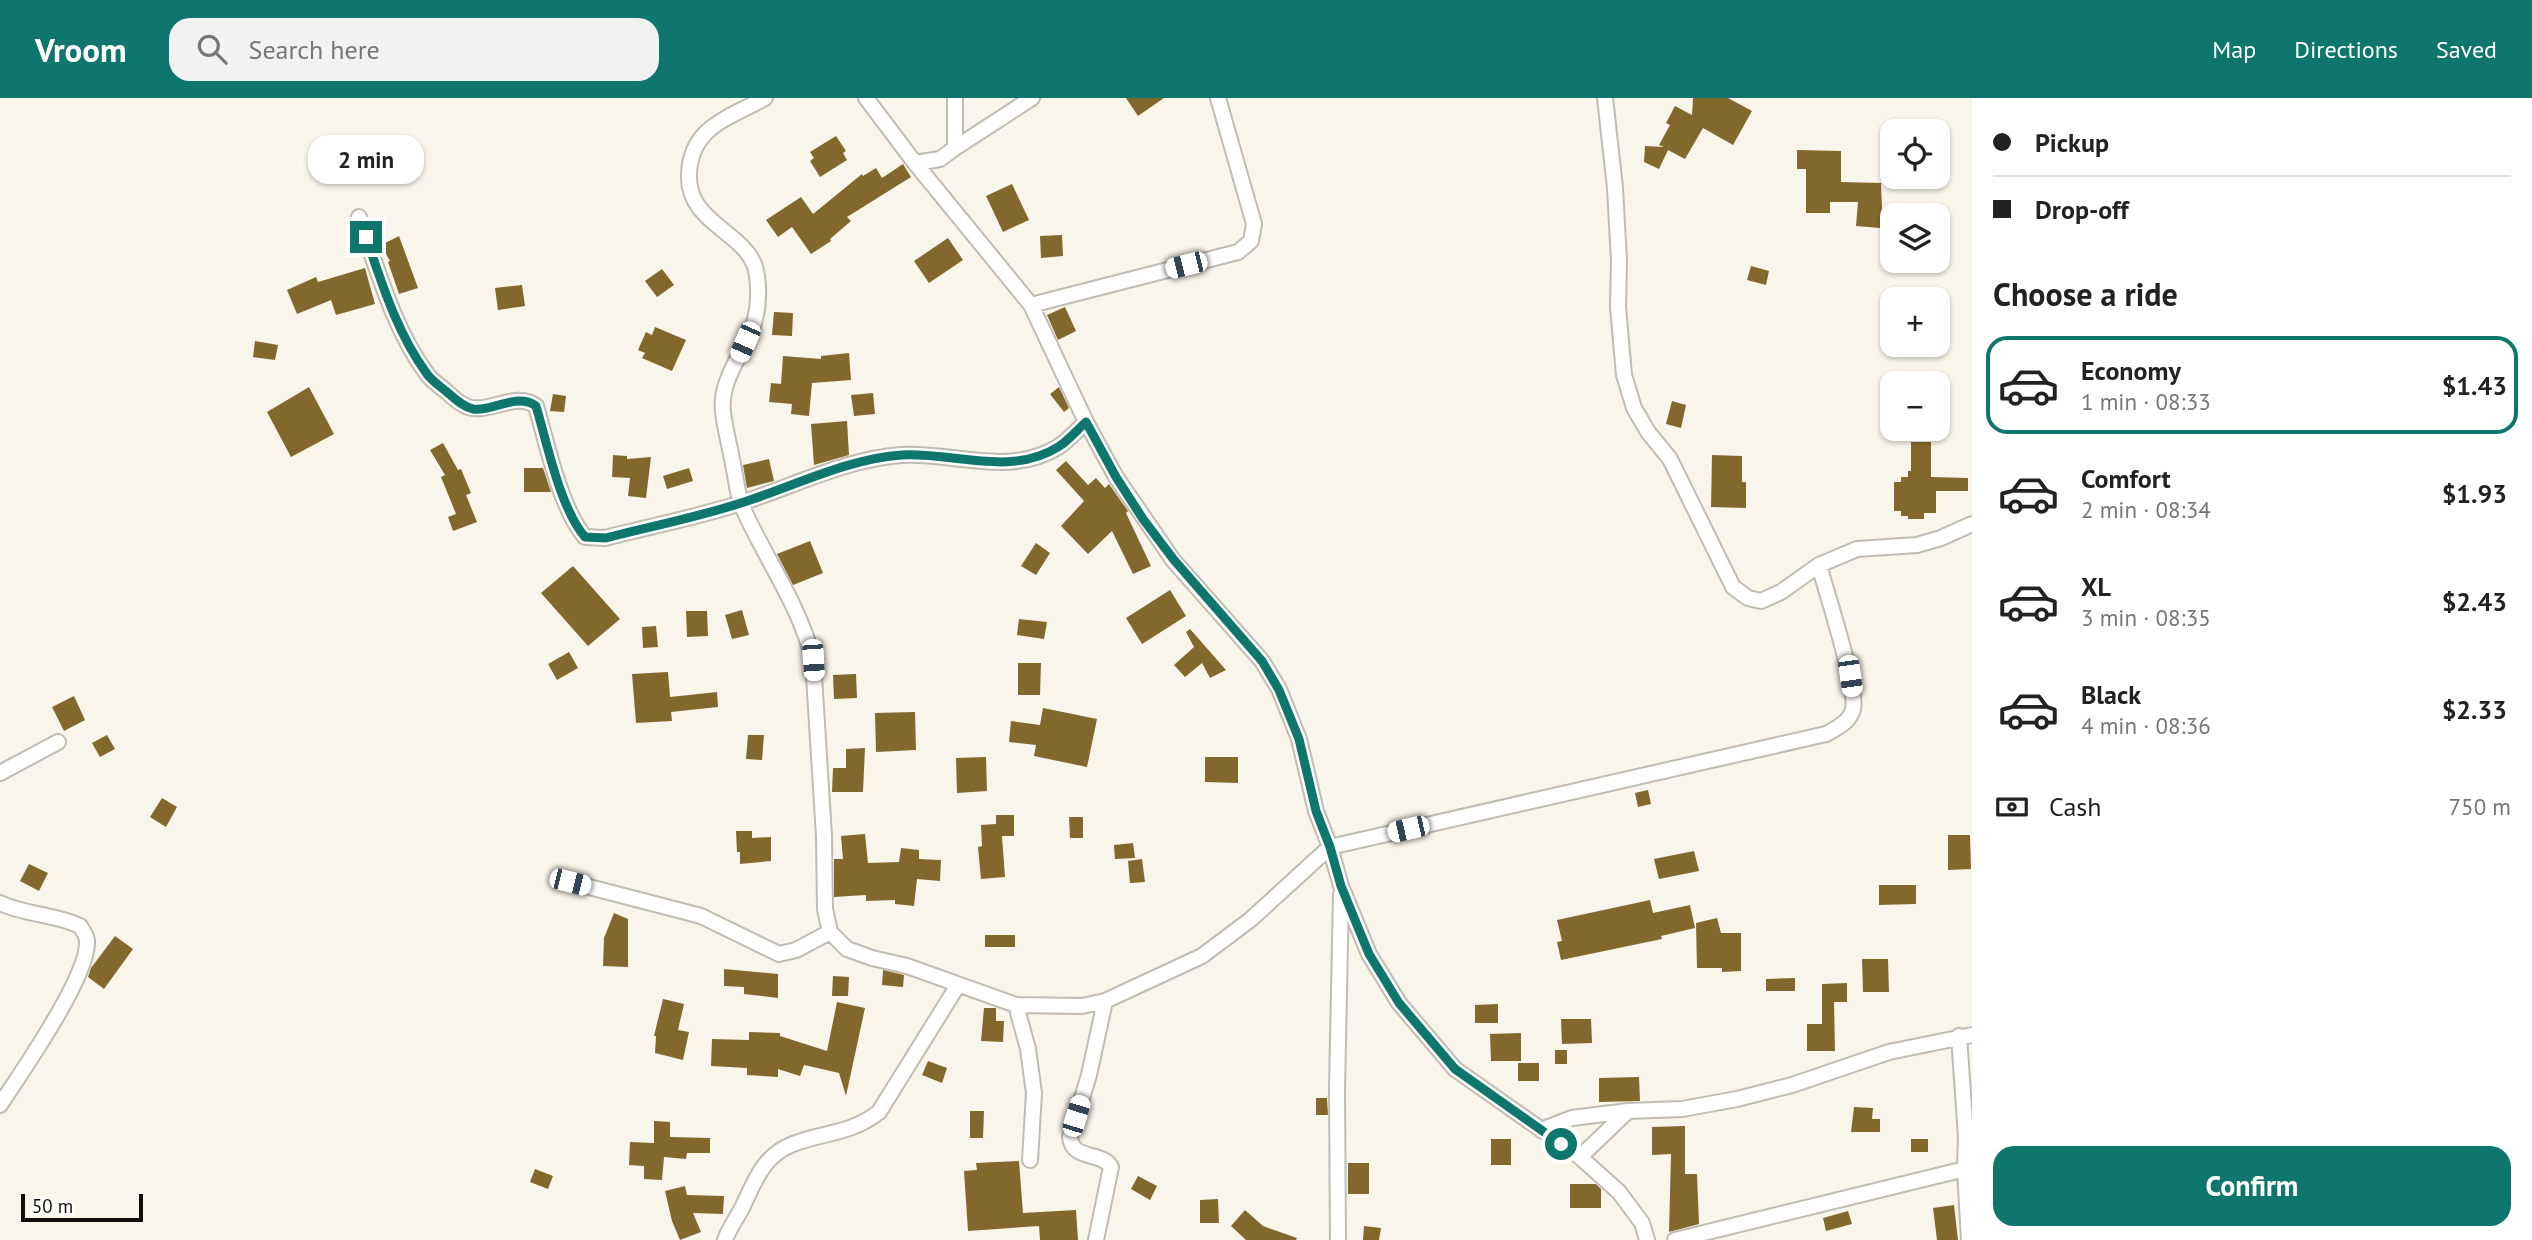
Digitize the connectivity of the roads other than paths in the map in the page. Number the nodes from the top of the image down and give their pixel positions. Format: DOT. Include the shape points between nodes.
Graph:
graph roads {
  1 [pos="765,98"];
  2 [pos="866,98"];
  3 [pos="955,98"];
  4 [pos="1032,98"];
  5 [pos="1218,98"];
  6 [pos="1605,98"];
  7 [pos="955,148"];
  8 [pos="915,163"];
  9 [pos="359,217"];
  10 [pos="1031,304"];
  11 [pos="1086,422"];
  12 [pos="741,503"];
  13 [pos="1972,524"];
  14 [pos="1819,565"];
  15 [pos="58,741"];
  16 [pos="0,774"];
  17 [pos="1330,847"];
  18 [pos="570,882"];
  19 [pos="1341,886"];
  20 [pos="0,903"];
  21 [pos="830,932"];
  22 [pos="958,985"];
  23 [pos="1105,1001"];
  24 [pos="1016,1005"];
  25 [pos="1966,1035"];
  26 [pos="0,1105"];
  27 [pos="1628,1111"];
  28 [pos="1541,1130"];
  29 [pos="1580,1157"];
  30 [pos="1030,1160"];
  31 [pos="1965,1169"];
  32 [pos="725,1240"];
  33 [pos="1096,1240"];
  34 [pos="1338,1240"];
  35 [pos="1647,1240"];
  36 [pos="1675,1240"];
  37 [pos="1969,1240"];
  1 -- 12 [label="street" via="703,132 689,163 697,208 751,258 757,272 754,323 725,386 723,410"];
  2 -- 8 [label="street"];
  3 -- 7 [label="street"];
  4 -- 7 [label="street"];
  5 -- 10 [label="street" via="1254,223 1251,241 1238,252"];
  6 -- 14 [label="street" via="1615,188 1620,341 1634,408 1670,459 1733,587 1761,601"];
  7 -- 8 [label="street" via="940,159"];
  8 -- 10 [label="street"];
  9 -- 12 [label="street" via="394,317 428,375 465,406 476,409 526,402 536,406 563,494 585,537 606,538"];
  10 -- 11 [label="street"];
  11 -- 12 [label="street" via="1060,446 1021,461 902,455 874,459"];
  11 -- 17 [label="street" via="1143,519 1262,661 1279,690 1299,739 1316,811"];
  12 -- 21 [label="street" via="805,634 813,660 825,909"];
  13 -- 14 [label="street" via="1917,545 1857,549"];
  14 -- 17 [label="street" via="1850,676 1854,707 1849,717 1826,734"];
  15 -- 16 [label="street"];
  17 -- 19 [label="street"];
  17 -- 23 [label="street" via="1250,920 1202,956"];
  18 -- 21 [label="street" via="702,916 779,954"];
  19 -- 28 [label="street" via="1369,954 1399,1003 1455,1069"];
  19 -- 34 [label="street"];
  20 -- 26 [label="street" via="65,919 80,926 87,943 81,971 64,1003"];
  21 -- 22 [label="street" via="847,948"];
  22 -- 24 [label="street"];
  22 -- 32 [label="street" via="880,1112 846,1131 777,1151 752,1185"];
  23 -- 24 [label="street" via="1082,1006"];
  23 -- 33 [label="street" via="1070,1137 1075,1150 1104,1159 1111,1167"];
  24 -- 30 [label="street" via="1034,1093"];
  25 -- 27 [label="street" via="1889,1052 1737,1099 1682,1110"];
  25 -- 31 [label="street"];
  27 -- 28 [label="street" via="1572,1118"];
  27 -- 29 [label="street"];
  28 -- 29 [label="street"];
  29 -- 35 [label="street" via="1634,1210"];
  31 -- 36 [label="street"];
  31 -- 37 [label="street"];
}
